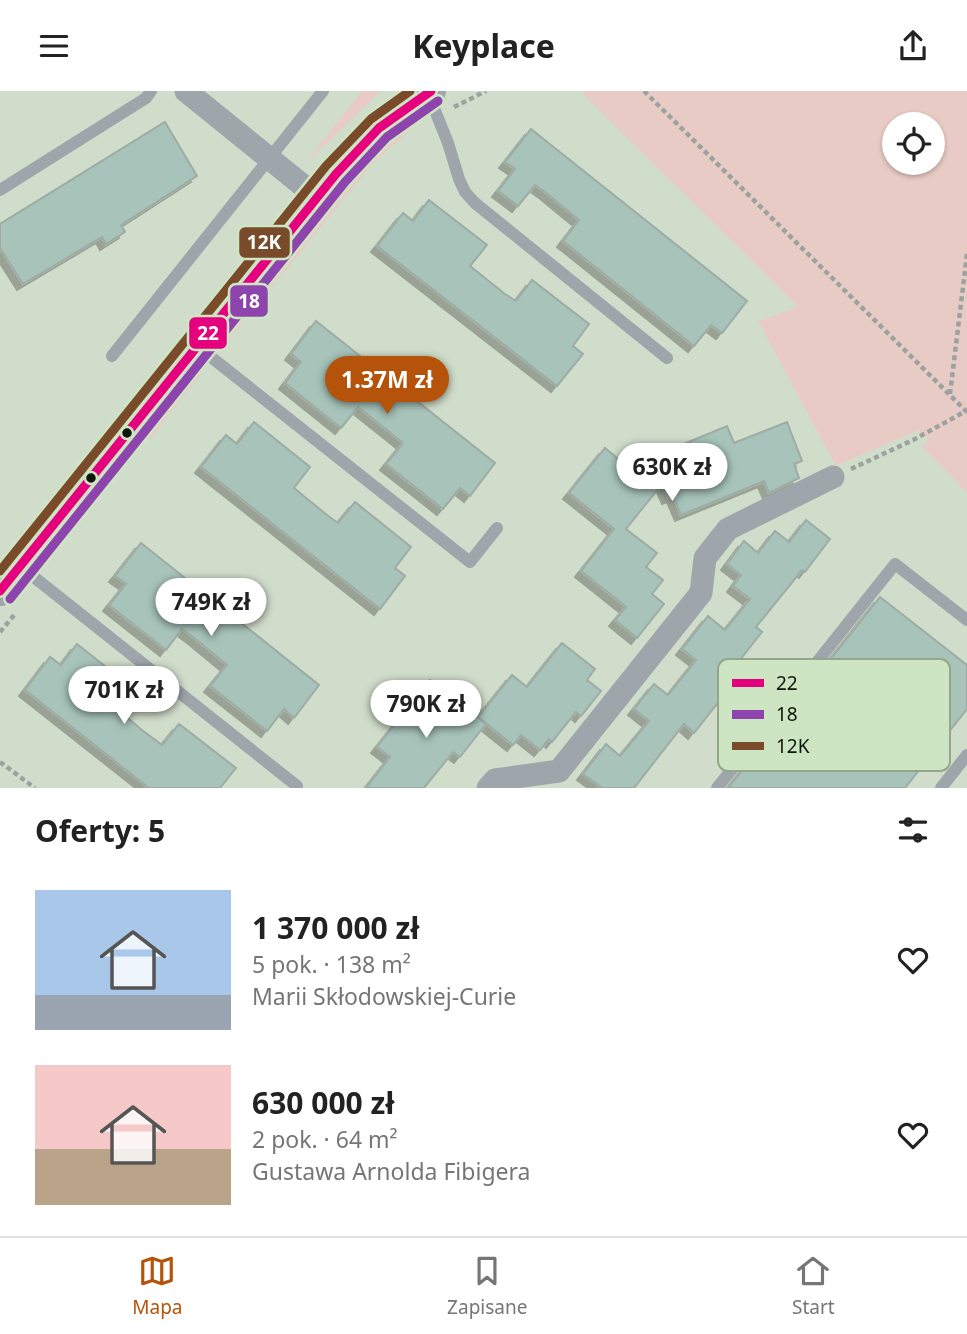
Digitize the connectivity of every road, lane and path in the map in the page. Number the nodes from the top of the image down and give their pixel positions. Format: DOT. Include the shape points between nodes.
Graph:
graph roads {
  1 [pos="151,91"];
  2 [pos="186,91"];
  3 [pos="324,91"];
  4 [pos="644,91"];
  5 [pos="429,92"];
  6 [pos="270,157"];
  7 [pos="0,190"];
  8 [pos="317,197"];
  9 [pos="967,254"];
  10 [pos="197,346"];
  11 [pos="112,356"];
  12 [pos="667,358"];
  13 [pos="950,395"];
  14 [pos="967,411"];
  15 [pos="833,477"];
  16 [pos="497,528"];
  17 [pos="20,566"];
  18 [pos="0,591"];
  19 [pos="967,620"];
  20 [pos="819,659"];
  21 [pos="967,754"];
  22 [pos="0,762"];
  23 [pos="730,771"];
  24 [pos="297,786"];
  25 [pos="35,788"];
  26 [pos="488,788"];
  27 [pos="717,788"];
  28 [pos="941,788"];
  1 -- 7 [label="lane"];
  2 -- 6 [label="street"];
  3 -- 6 [label="lane"];
  4 -- 13 [label="path"];
  5 -- 8 [label="street" via="379,128"];
  5 -- 12 [label="lane" via="465,192"];
  6 -- 8 [label="street"];
  6 -- 11 [label="lane"];
  8 -- 10 [label="street"];
  9 -- 13 [label="path"];
  10 -- 16 [label="lane" via="470,562"];
  10 -- 17 [label="street"];
  13 -- 14 [label="path"];
  14 -- 15 [label="path"];
  15 -- 26 [label="street" via="728,529 705,558 701,593 559,771 495,780"];
  17 -- 18 [label="street"];
  17 -- 24 [label="lane"];
  19 -- 20 [label="lane" via="895,563"];
  21 -- 28 [label="lane"];
  22 -- 25 [label="path"];
  23 -- 27 [label="lane"];
}
